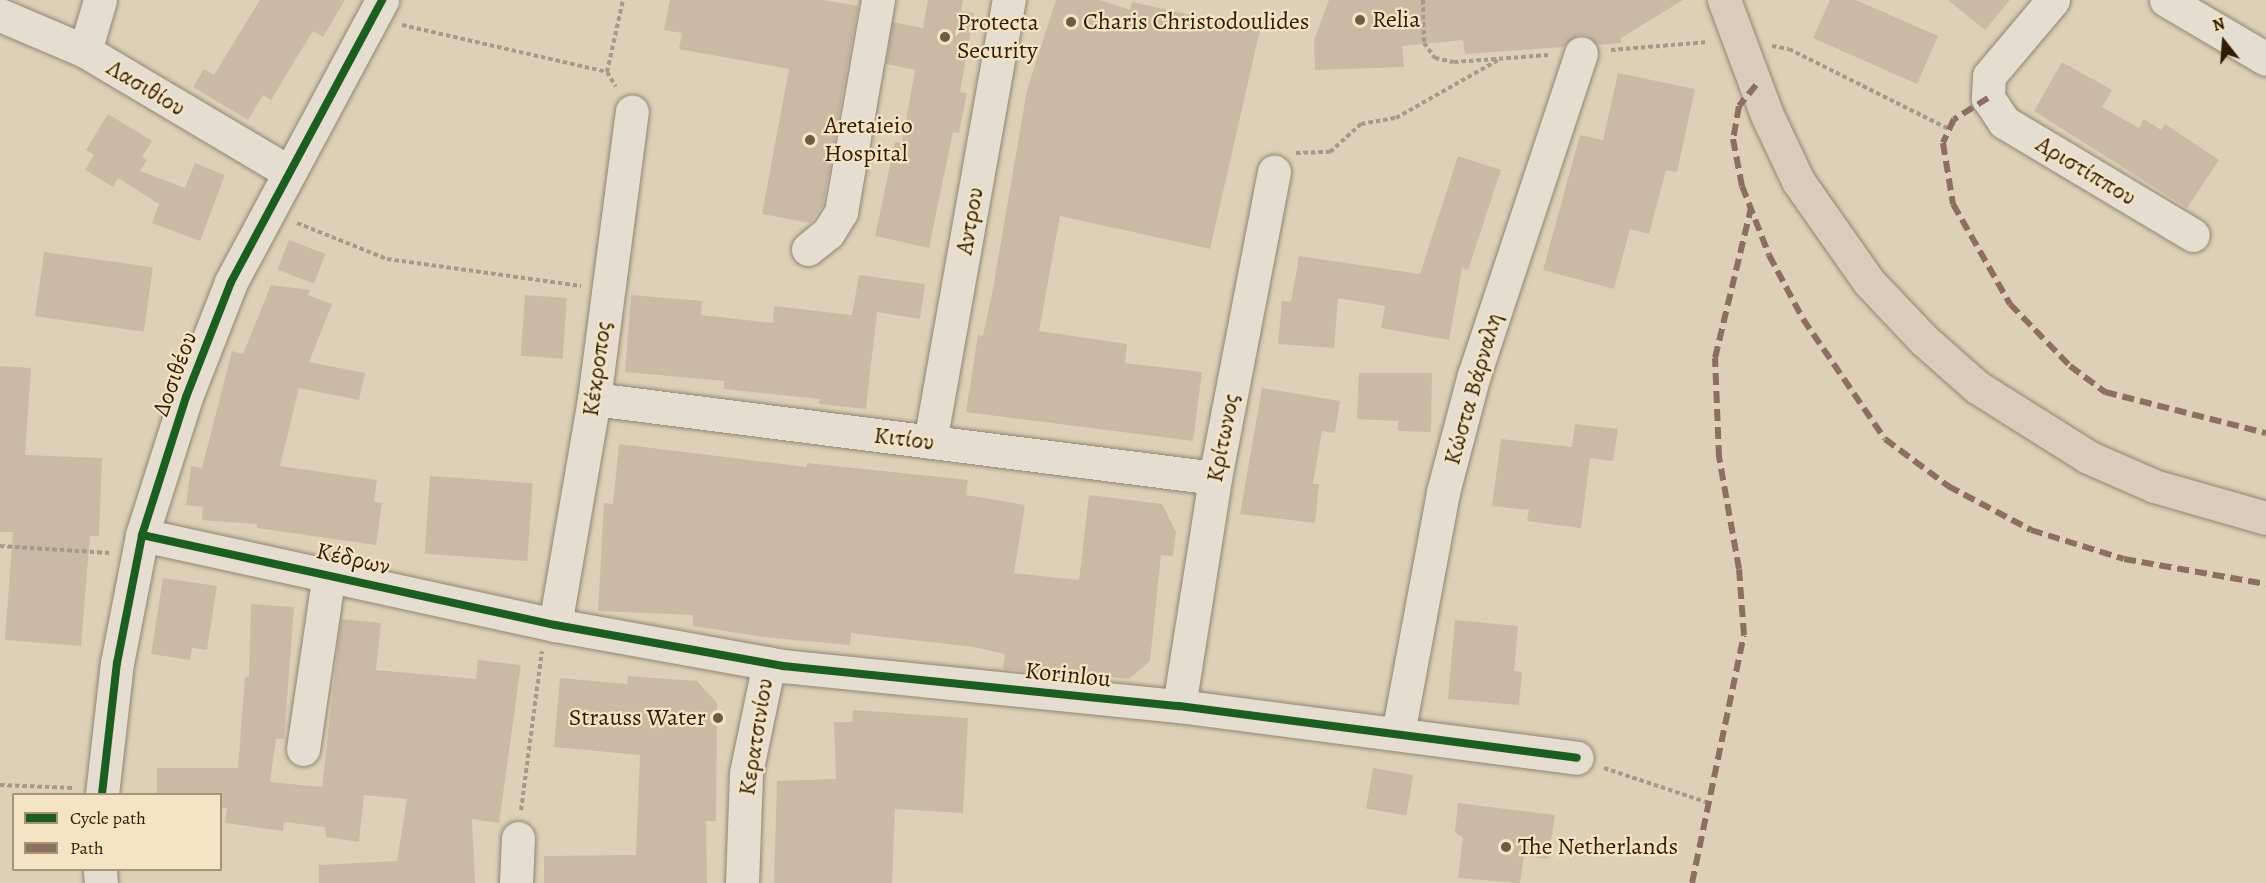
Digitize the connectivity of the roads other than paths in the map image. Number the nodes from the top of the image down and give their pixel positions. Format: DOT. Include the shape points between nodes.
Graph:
graph roads {
  1 [pos="100,0"];
  2 [pos="878,0"];
  3 [pos="1010,0"];
  4 [pos="1724,0"];
  5 [pos="2053,0"];
  6 [pos="2166,0"];
  7 [pos="377,9"];
  8 [pos="0,15"];
  9 [pos="85,51"];
  10 [pos="1581,53"];
  11 [pos="2266,59"];
  12 [pos="632,111"];
  13 [pos="286,171"];
  14 [pos="1274,172"];
  15 [pos="2193,235"];
  16 [pos="808,249"];
  17 [pos="594,399"];
  18 [pos="930,442"];
  19 [pos="1215,478"];
  20 [pos="2266,518"];
  21 [pos="141,545"];
  22 [pos="329,573"];
  23 [pos="551,624"];
  24 [pos="769,663"];
  25 [pos="1179,706"];
  26 [pos="1398,734"];
  27 [pos="303,749"];
  28 [pos="1577,758"];
  29 [pos="102,792"];
  30 [pos="518,838"];
  31 [pos="516,883"];
  32 [pos="742,883"];
  1 -- 9 [label="street"];
  2 -- 16 [label="street" via="841,212 828,233"];
  3 -- 18 [label="street, Αντρου"];
  4 -- 20 [label="main road" via="1798,181 1844,250 1924,340 1994,399 2088,456 2154,486"];
  5 -- 15 [label="street, Αριστίππου" via="1989,76 1988,98 2004,122"];
  6 -- 11 [label="street"];
  7 -- 13 [label="street, Δοσιθέου"];
  8 -- 9 [label="street, Λασιθίου"];
  9 -- 13 [label="street, Λασιθίου"];
  10 -- 26 [label="street, Κώστα Βάρναλη" via="1474,375 1448,471"];
  12 -- 17 [label="street, Κέκροπος"];
  13 -- 21 [label="street, Δοσιθέου" via="203,350"];
  14 -- 19 [label="street, Κρίτωνος"];
  17 -- 18 [label="street, Κιτίου"];
  17 -- 23 [label="street, Κέκροπος"];
  18 -- 19 [label="street, Κιτίου"];
  19 -- 25 [label="street, Κρίτωνος"];
  21 -- 22 [label="street, Κέδρων"];
  21 -- 29 [label="street, Δοσιθέου" via="117,663"];
  22 -- 23 [label="street, Κέδρων"];
  22 -- 27 [label="street"];
  23 -- 24 [label="street, Korinlou"];
  24 -- 25 [label="street, Korinlou"];
  24 -- 32 [label="street, Κερατσινίου" via="746,774"];
  25 -- 26 [label="street, Korinlou"];
  26 -- 28 [label="street, Korinlou"];
  30 -- 31 [label="street"];
}
